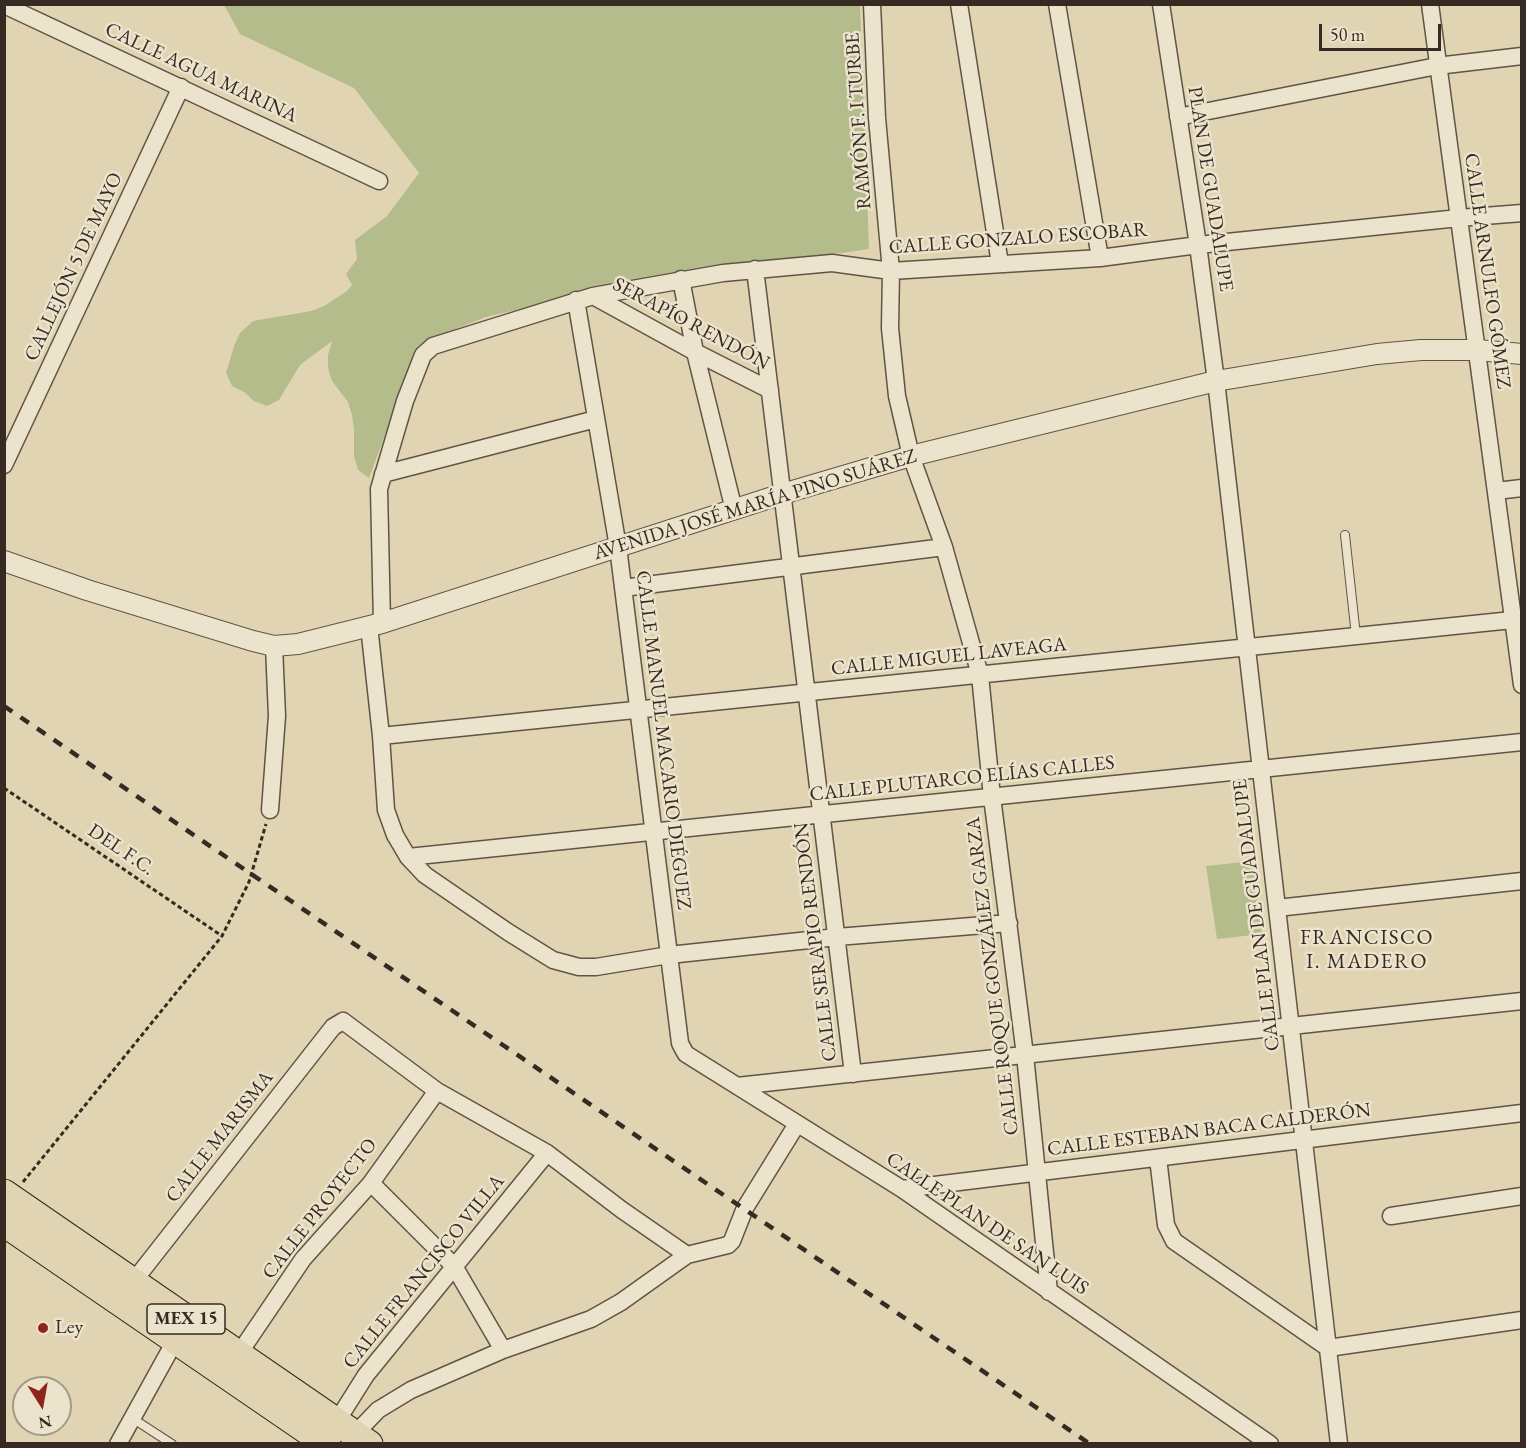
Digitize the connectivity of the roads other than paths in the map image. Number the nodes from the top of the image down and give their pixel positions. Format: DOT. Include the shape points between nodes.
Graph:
graph roads {
  1 [pos="872,4"];
  2 [pos="959,4"];
  3 [pos="1057,4"];
  4 [pos="1161,4"];
  5 [pos="1430,4"];
  6 [pos="4,5"];
  7 [pos="1521,56"];
  8 [pos="1437,66"];
  9 [pos="181,87"];
  10 [pos="1178,117"];
  11 [pos="379,181"];
  12 [pos="1521,213"];
  13 [pos="1459,218"];
  14 [pos="1198,245"];
  15 [pos="1100,258"];
  16 [pos="1000,264"];
  17 [pos="755,269"];
  18 [pos="891,271"];
  19 [pos="681,279"];
  20 [pos="593,296"];
  21 [pos="576,300"];
  22 [pos="1477,351"];
  23 [pos="695,352"];
  24 [pos="1521,354"];
  25 [pos="1216,381"];
  26 [pos="770,390"];
  27 [pos="596,419"];
  28 [pos="911,456"];
  29 [pos="4,465"];
  30 [pos="383,474"];
  31 [pos="1521,488"];
  32 [pos="1496,490"];
  33 [pos="782,494"];
  34 [pos="734,510"];
  35 [pos="1345,535"];
  36 [pos="618,547"];
  37 [pos="944,547"];
  38 [pos="4,561"];
  39 [pos="791,567"];
  40 [pos="623,588"];
  41 [pos="1517,620"];
  42 [pos="370,626"];
  43 [pos="1356,636"];
  44 [pos="274,646"];
  45 [pos="1247,647"];
  46 [pos="980,675"];
  47 [pos="1521,685"];
  48 [pos="807,692"];
  49 [pos="638,710"];
  50 [pos="381,736"];
  51 [pos="1521,742"];
  52 [pos="1261,769"];
  53 [pos="992,797"];
  54 [pos="270,810"];
  55 [pos="822,814"];
  56 [pos="653,832"];
  57 [pos="408,857"];
  58 [pos="1521,881"];
  59 [pos="1277,908"];
  60 [pos="1009,923"];
  61 [pos="837,937"];
  62 [pos="669,955"];
  63 [pos="1521,1001"];
  64 [pos="1291,1026"];
  65 [pos="680,1043"];
  66 [pos="1025,1055"];
  67 [pos="853,1074"];
  68 [pos="737,1086"];
  69 [pos="437,1091"];
  70 [pos="1521,1113"];
  71 [pos="797,1124"];
  72 [pos="1304,1140"];
  73 [pos="547,1153"];
  74 [pos="1158,1158"];
  75 [pos="1037,1172"];
  76 [pos="370,1183"];
  77 [pos="902,1189"];
  78 [pos="8,1195"];
  79 [pos="1521,1196"];
  80 [pos="1391,1216"];
  81 [pos="4,1223"];
  82 [pos="687,1255"];
  83 [pos="454,1266"];
  84 [pos="133,1282"];
  85 [pos="1049,1292"];
  86 [pos="1521,1320"];
  87 [pos="175,1341"];
  88 [pos="1328,1348"];
  89 [pos="503,1350"];
  90 [pos="238,1355"];
  91 [pos="132,1418"];
  92 [pos="347,1435"];
  93 [pos="118,1443"];
  94 [pos="172,1443"];
  95 [pos="1270,1443"];
  96 [pos="1339,1443"];
  1 -- 18 [label="street, RAMÓN F. I TURBE"];
  2 -- 16 [label="street"];
  3 -- 15 [label="street"];
  4 -- 10 [label="street, PLAN DE GUADALUPE"];
  5 -- 8 [label="street, CALLE ARNULFO GÓMEZ"];
  6 -- 9 [label="street, CALLE AGUA MARINA"];
  7 -- 8 [label="street"];
  8 -- 10 [label="street"];
  8 -- 13 [label="street, CALLE ARNULFO GÓMEZ"];
  9 -- 11 [label="street, CALLE AGUA MARINA"];
  9 -- 29 [label="street, CALLEJÓN 5 DE MAYO"];
  10 -- 14 [label="street, PLAN DE GUADALUPE"];
  12 -- 13 [label="street, CALLE GONZALO ESCOBAR"];
  13 -- 14 [label="street, CALLE GONZALO ESCOBAR"];
  13 -- 22 [label="street, CALLE ARNULFO GÓMEZ"];
  14 -- 15 [label="street, CALLE GONZALO ESCOBAR"];
  14 -- 25 [label="street, PLAN DE GUADALUPE"];
  15 -- 16 [label="street, CALLE GONZALO ESCOBAR"];
  16 -- 18 [label="street, CALLE GONZALO ESCOBAR"];
  17 -- 18 [label="street, CALLE GONZALO ESCOBAR" via="832,263"];
  17 -- 19 [label="street, CALLE GONZALO ESCOBAR"];
  17 -- 26 [label="street, CALLE SERAPIO RENDÓN"];
  18 -- 28 [label="street, CALLE ROQUE GONZÁLEZ GARZA" via="890,328 897,396"];
  19 -- 20 [label="street, CALLE GONZALO ESCOBAR"];
  19 -- 23 [label="street"];
  20 -- 21 [label="street, CALLE GONZALO ESCOBAR"];
  20 -- 23 [label="street, SERAPÍO RENDÓN"];
  21 -- 27 [label="street, CALLE MANUEL MACARIO DIÉGUEZ"];
  21 -- 30 [label="street, CALLE GONZALO ESCOBAR" via="433,346 423,356 405,401"];
  22 -- 24 [label="street, AVENIDA JOSÉ MARÍA PINO SUÁREZ"];
  22 -- 25 [label="street, AVENIDA JOSÉ MARÍA PINO SUÁREZ" via="1377,354"];
  22 -- 32 [label="street, CALLE ARNULFO GÓMEZ"];
  23 -- 26 [label="street, SERAPÍO RENDÓN"];
  23 -- 34 [label="street"];
  25 -- 28 [label="street, AVENIDA JOSÉ MARÍA PINO SUÁREZ"];
  25 -- 45 [label="street, CALLE PLAN DE GUADALUPE"];
  26 -- 33 [label="street, CALLE SERAPIO RENDÓN"];
  27 -- 30 [label="street"];
  27 -- 36 [label="street, CALLE MANUEL MACARIO DIÉGUEZ"];
  28 -- 33 [label="street, AVENIDA JOSÉ MARÍA PINO SUÁREZ"];
  28 -- 37 [label="street, CALLE ROQUE GONZÁLEZ GARZA"];
  30 -- 42 [label="street"];
  31 -- 32 [label="street"];
  32 -- 41 [label="street, CALLE ARNULFO GÓMEZ"];
  33 -- 34 [label="street, AVENIDA JOSÉ MARÍA PINO SUÁREZ"];
  33 -- 39 [label="street, CALLE SERAPIO RENDÓN"];
  34 -- 36 [label="street, AVENIDA JOSÉ MARÍA PINO SUÁREZ"];
  35 -- 43 [label="lane"];
  36 -- 40 [label="street, CALLE MANUEL MACARIO DIÉGUEZ"];
  36 -- 42 [label="street, AVENIDA JOSÉ MARÍA PINO SUÁREZ"];
  37 -- 39 [label="street"];
  37 -- 46 [label="street, CALLE ROQUE GONZÁLEZ GARZA"];
  38 -- 44 [label="street, AVENIDA JOSÉ MARÍA PINO SUÁREZ"];
  39 -- 40 [label="street"];
  39 -- 48 [label="street, CALLE SERAPIO RENDÓN"];
  40 -- 49 [label="street, CALLE MANUEL MACARIO DIÉGUEZ"];
  41 -- 43 [label="street, CALLE MIGUEL LAVEAGA"];
  41 -- 47 [label="street, CALLE ARNULFO GÓMEZ"];
  42 -- 44 [label="street, AVENIDA JOSÉ MARÍA PINO SUÁREZ"];
  42 -- 50 [label="street"];
  43 -- 45 [label="street, CALLE MIGUEL LAVEAGA"];
  44 -- 54 [label="street" via="278,716"];
  45 -- 46 [label="street, CALLE MIGUEL LAVEAGA"];
  45 -- 52 [label="street, CALLE PLAN DE GUADALUPE"];
  46 -- 48 [label="street, CALLE MIGUEL LAVEAGA"];
  46 -- 53 [label="street, CALLE ROQUE GONZÁLEZ GARZA"];
  48 -- 49 [label="street, CALLE MIGUEL LAVEAGA"];
  48 -- 55 [label="street, CALLE SERAPIO RENDÓN"];
  49 -- 50 [label="street, CALLE MIGUEL LAVEAGA"];
  49 -- 56 [label="street, CALLE MANUEL MACARIO DIÉGUEZ"];
  50 -- 57 [label="street" via="386,810"];
  51 -- 52 [label="street, CALLE PLUTARCO ELÍAS CALLES"];
  52 -- 53 [label="street, CALLE PLUTARCO ELÍAS CALLES"];
  52 -- 59 [label="street, CALLE PLAN DE GUADALUPE"];
  53 -- 55 [label="street, CALLE PLUTARCO ELÍAS CALLES"];
  53 -- 60 [label="street, CALLE ROQUE GONZÁLEZ GARZA"];
  55 -- 56 [label="street, CALLE PLUTARCO ELÍAS CALLES"];
  55 -- 61 [label="street, CALLE SERAPIO RENDÓN"];
  56 -- 57 [label="street, CALLE PLUTARCO ELÍAS CALLES"];
  56 -- 62 [label="street, CALLE MANUEL MACARIO DIÉGUEZ"];
  57 -- 62 [label="street" via="446,890 553,960 587,968"];
  58 -- 59 [label="street"];
  59 -- 64 [label="street, CALLE PLAN DE GUADALUPE"];
  60 -- 61 [label="street"];
  60 -- 66 [label="street, CALLE ROQUE GONZÁLEZ GARZA"];
  61 -- 62 [label="street"];
  61 -- 67 [label="street, CALLE SERAPIO RENDÓN"];
  62 -- 65 [label="street, CALLE MANUEL MACARIO DIÉGUEZ"];
  63 -- 64 [label="street"];
  64 -- 66 [label="street"];
  64 -- 72 [label="street, CALLE PLAN DE GUADALUPE"];
  65 -- 68 [label="street, CALLE PLAN DE SAN LUIS" via="686,1054"];
  66 -- 67 [label="street"];
  66 -- 75 [label="street, CALLE ROQUE GONZÁLEZ GARZA"];
  67 -- 68 [label="street"];
  68 -- 71 [label="street, CALLE PLAN DE SAN LUIS"];
  69 -- 73 [label="street"];
  69 -- 76 [label="street, CALLE PROYECTO"];
  69 -- 84 [label="street, CALLE MARISMA" via="343,1021 333,1027"];
  70 -- 72 [label="street, CALLE ESTEBAN BACA CALDERÓN"];
  71 -- 77 [label="street, CALLE PLAN DE SAN LUIS"];
  71 -- 82 [label="street" via="746,1208 732,1241 725,1247"];
  72 -- 74 [label="street, CALLE ESTEBAN BACA CALDERÓN"];
  72 -- 88 [label="street, CALLE PLAN DE GUADALUPE"];
  73 -- 82 [label="street"];
  73 -- 83 [label="street, CALLE FRANCISCO VILLA"];
  74 -- 75 [label="street, CALLE ESTEBAN BACA CALDERÓN"];
  74 -- 88 [label="street" via="1166,1225 1174,1241"];
  75 -- 77 [label="street, CALLE ESTEBAN BACA CALDERÓN"];
  75 -- 85 [label="street, CALLE ROQUE GONZÁLEZ GARZA"];
  76 -- 83 [label="street"];
  76 -- 90 [label="street, CALLE PROYECTO" via="303,1259"];
  77 -- 85 [label="street, CALLE PLAN DE SAN LUIS"];
  78 -- 84 [label="highway, MEX 15"];
  79 -- 80 [label="street"];
  81 -- 87 [label="highway, MEX 15"];
  82 -- 89 [label="street" via="591,1319"];
  83 -- 89 [label="street"];
  83 -- 92 [label="street, CALLE FRANCISCO VILLA" via="366,1375"];
  84 -- 90 [label="highway, MEX 15"];
  85 -- 95 [label="street, CALLE PLAN DE SAN LUIS"];
  86 -- 88 [label="street"];
  87 -- 91 [label="street"];
  87 -- 92 [label="highway, MEX 15"];
  88 -- 96 [label="street, CALLE PLAN DE GUADALUPE"];
  89 -- 92 [label="street" via="394,1399"];
  90 -- 92 [label="highway, MEX 15"];
  91 -- 93 [label="street"];
  91 -- 94 [label="lane"];
}
